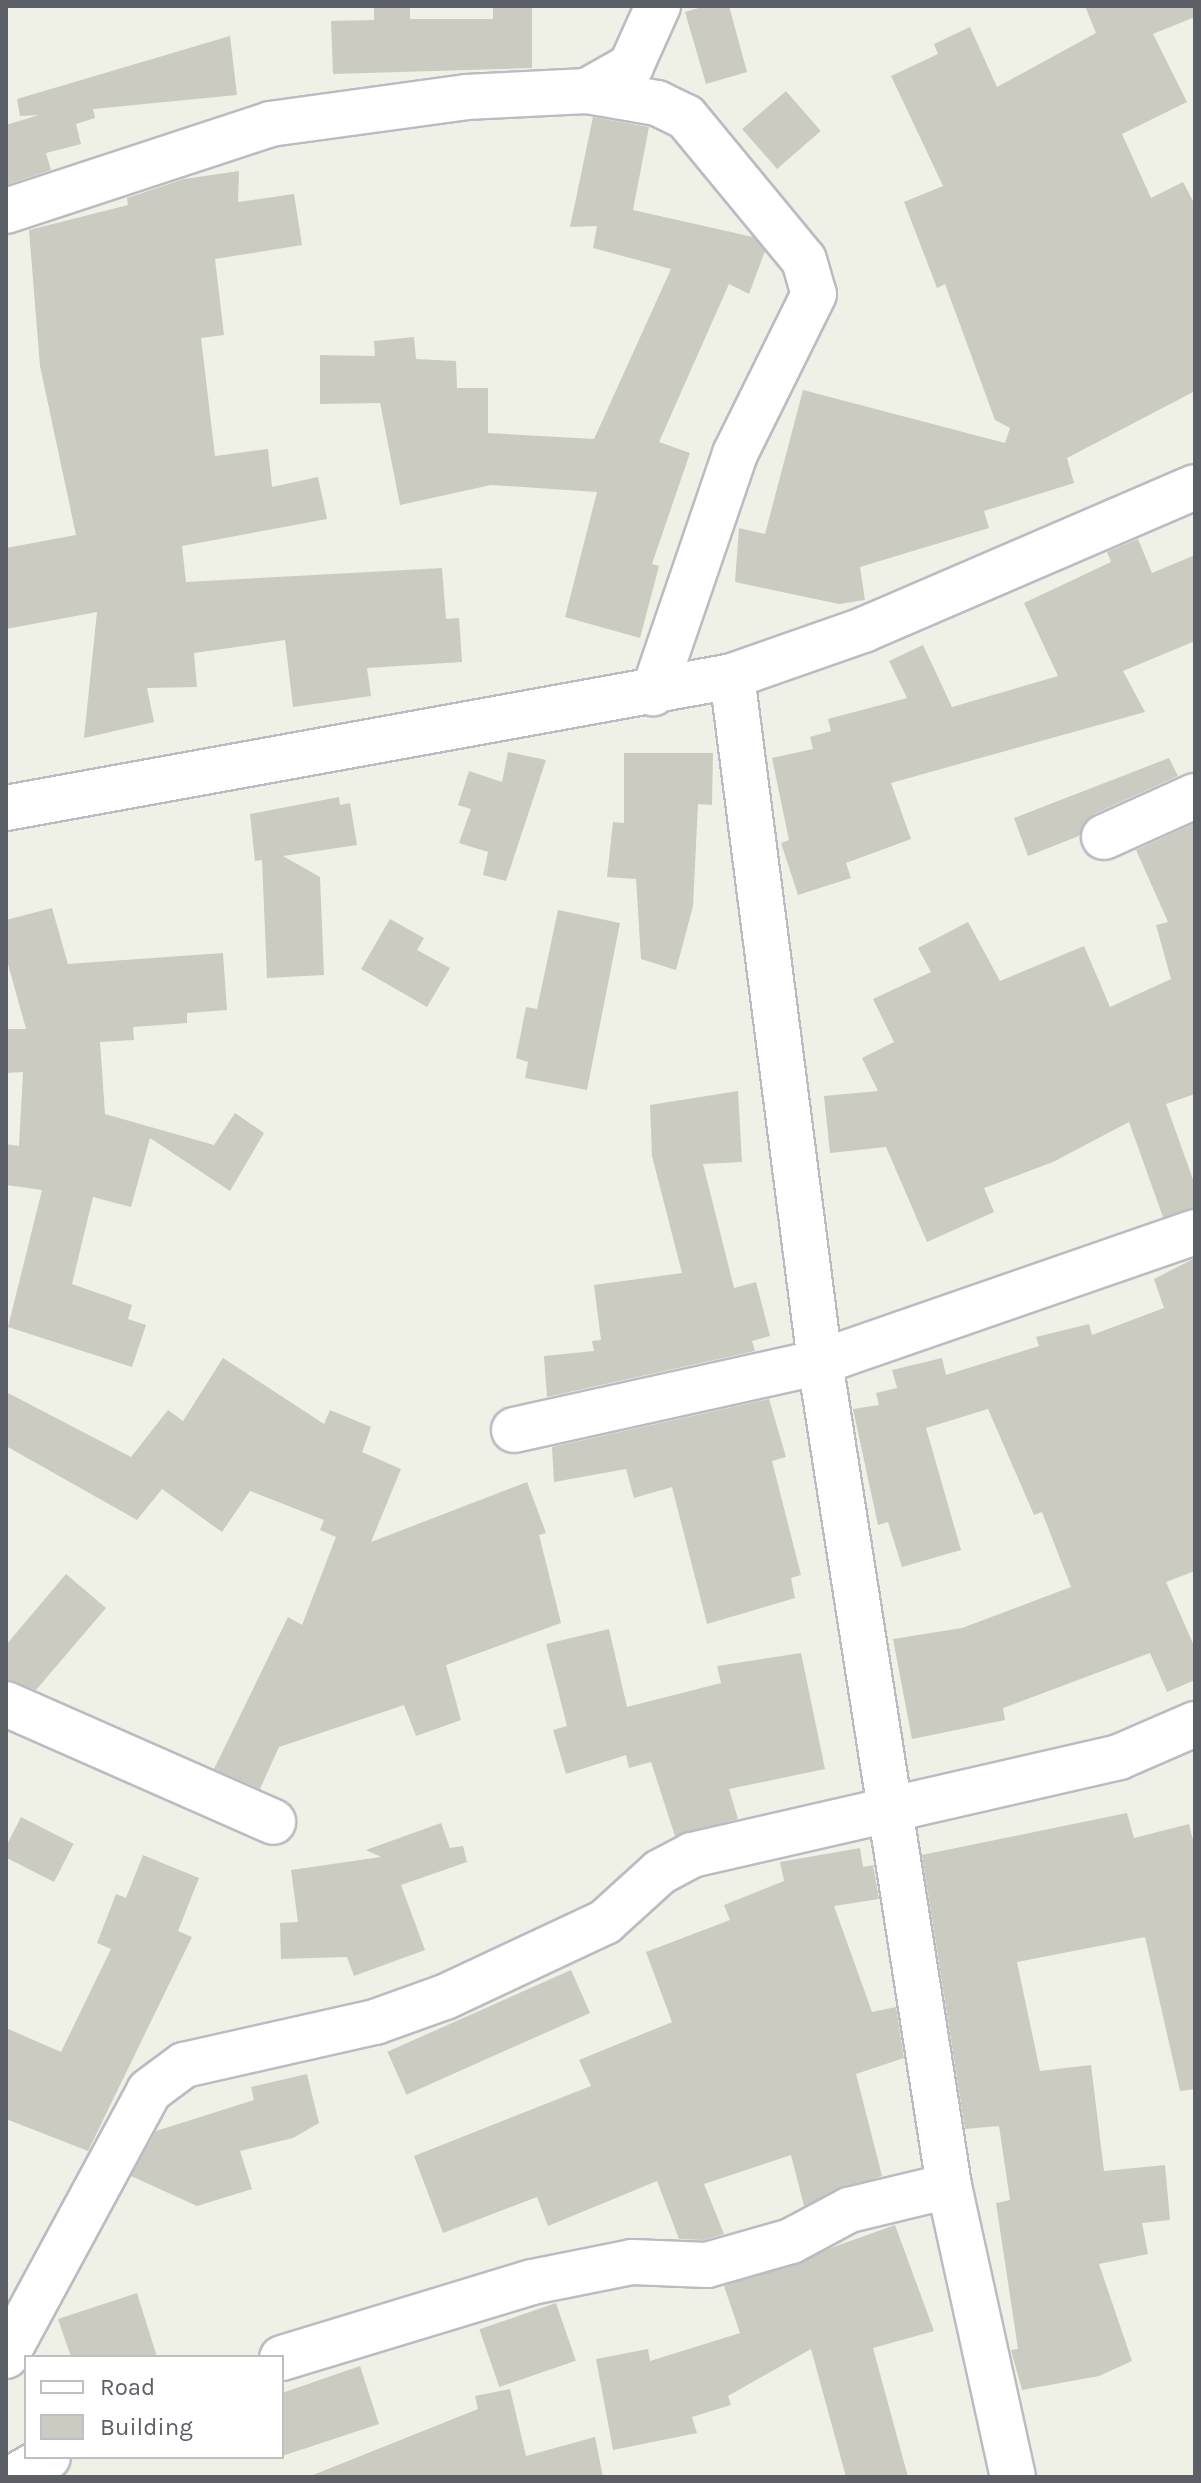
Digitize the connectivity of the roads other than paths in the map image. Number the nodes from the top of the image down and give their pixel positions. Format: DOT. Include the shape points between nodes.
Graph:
graph roads {
  1 [pos="660,13"];
  2 [pos="587,91"];
  3 [pos="6,211"];
  4 [pos="1195,487"];
  5 [pos="732,676"];
  6 [pos="653,693"];
  7 [pos="1195,796"];
  8 [pos="6,808"];
  9 [pos="1104,837"];
  10 [pos="1195,1232"];
  11 [pos="820,1362"];
  12 [pos="514,1430"];
  13 [pos="6,1704"];
  14 [pos="1195,1724"];
  15 [pos="889,1805"];
  16 [pos="273,1822"];
  17 [pos="949,2186"];
  18 [pos="6,2356"];
  19 [pos="284,2357"];
  20 [pos="45,2459"];
  21 [pos="14,2477"];
  22 [pos="1013,2477"];
  1 -- 2 [label="street" via="631,66 612,83"];
  2 -- 3 [label="street" via="466,97 270,124"];
  2 -- 6 [label="street" via="657,103 686,117 804,260 814,294 725,479"];
  4 -- 5 [label="street" via="863,630"];
  5 -- 6 [label="street"];
  5 -- 11 [label="street"];
  6 -- 8 [label="street" via="527,709"];
  7 -- 9 [label="street"];
  10 -- 11 [label="street"];
  11 -- 12 [label="street"];
  11 -- 15 [label="street"];
  13 -- 16 [label="street"];
  14 -- 15 [label="street" via="1119,1757"];
  15 -- 17 [label="street"];
  15 -- 18 [label="street" via="692,1855 660,1872 605,1922 445,1997 375,2022 184,2065 149,2091"];
  17 -- 19 [label="street" via="849,2210 791,2241 707,2265 632,2262 532,2282"];
  17 -- 22 [label="street"];
  20 -- 21 [label="street"];
}
